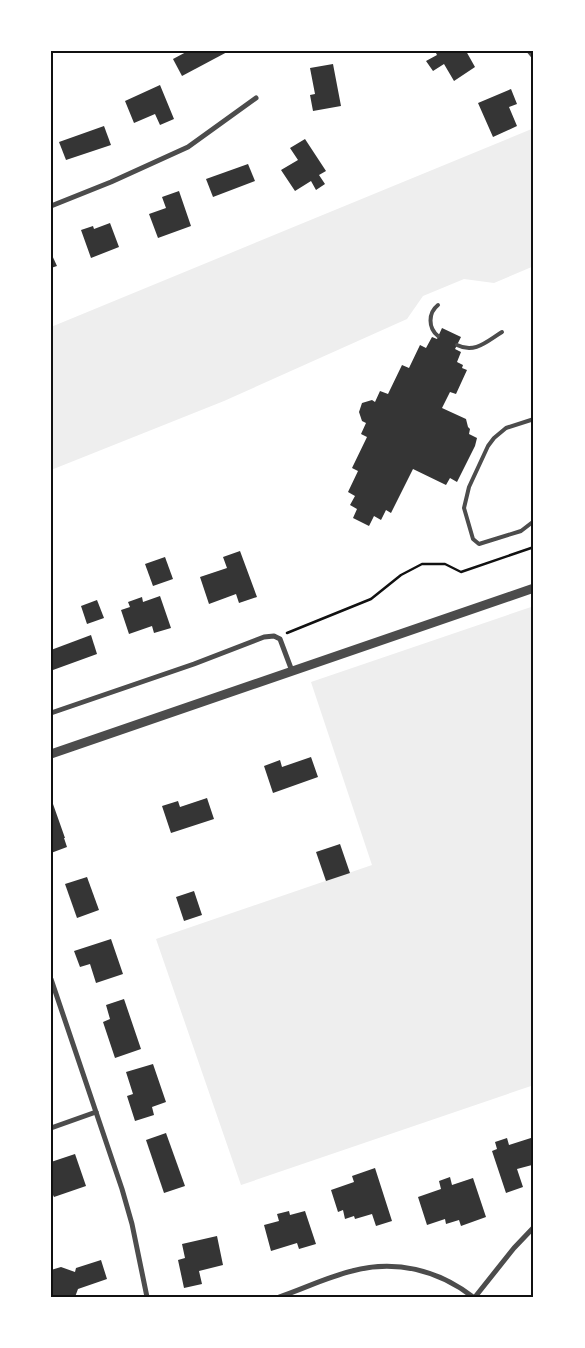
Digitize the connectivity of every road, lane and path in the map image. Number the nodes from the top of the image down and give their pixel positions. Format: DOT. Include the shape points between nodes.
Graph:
graph roads {
  1 [pos="529,51"];
  2 [pos="534,57"];
  3 [pos="256,98"];
  4 [pos="51,206"];
  5 [pos="438,305"];
  6 [pos="502,332"];
  7 [pos="438,336"];
  8 [pos="457,345"];
  9 [pos="534,419"];
  10 [pos="534,521"];
  11 [pos="534,547"];
  12 [pos="534,588"];
  13 [pos="276,637"];
  14 [pos="292,672"];
  15 [pos="51,713"];
  16 [pos="51,754"];
  17 [pos="51,979"];
  18 [pos="96,1112"];
  19 [pos="51,1128"];
  20 [pos="534,1227"];
  21 [pos="147,1297"];
  22 [pos="279,1297"];
  23 [pos="474,1297"];
  1 -- 2 [label="street"];
  3 -- 4 [label="street" via="188,147"];
  5 -- 7 [label="lane" via="430,324"];
  6 -- 8 [label="lane" via="474,348"];
  9 -- 10 [label="lane" via="506,428 494,438 466,495 464,508 473,539 479,544 521,531"];
  11 -- 13 [label="path" via="462,572 445,564 422,564 401,575 370,599"];
  12 -- 14 [label="street"];
  13 -- 14 [label="street" via="284,646"];
  13 -- 15 [label="street" via="264,637"];
  14 -- 16 [label="street"];
  17 -- 18 [label="street"];
  18 -- 19 [label="street"];
  18 -- 21 [label="street" via="132,1224"];
  20 -- 23 [label="street"];
  22 -- 23 [label="street" via="373,1266 416,1269 458,1286"];
}
